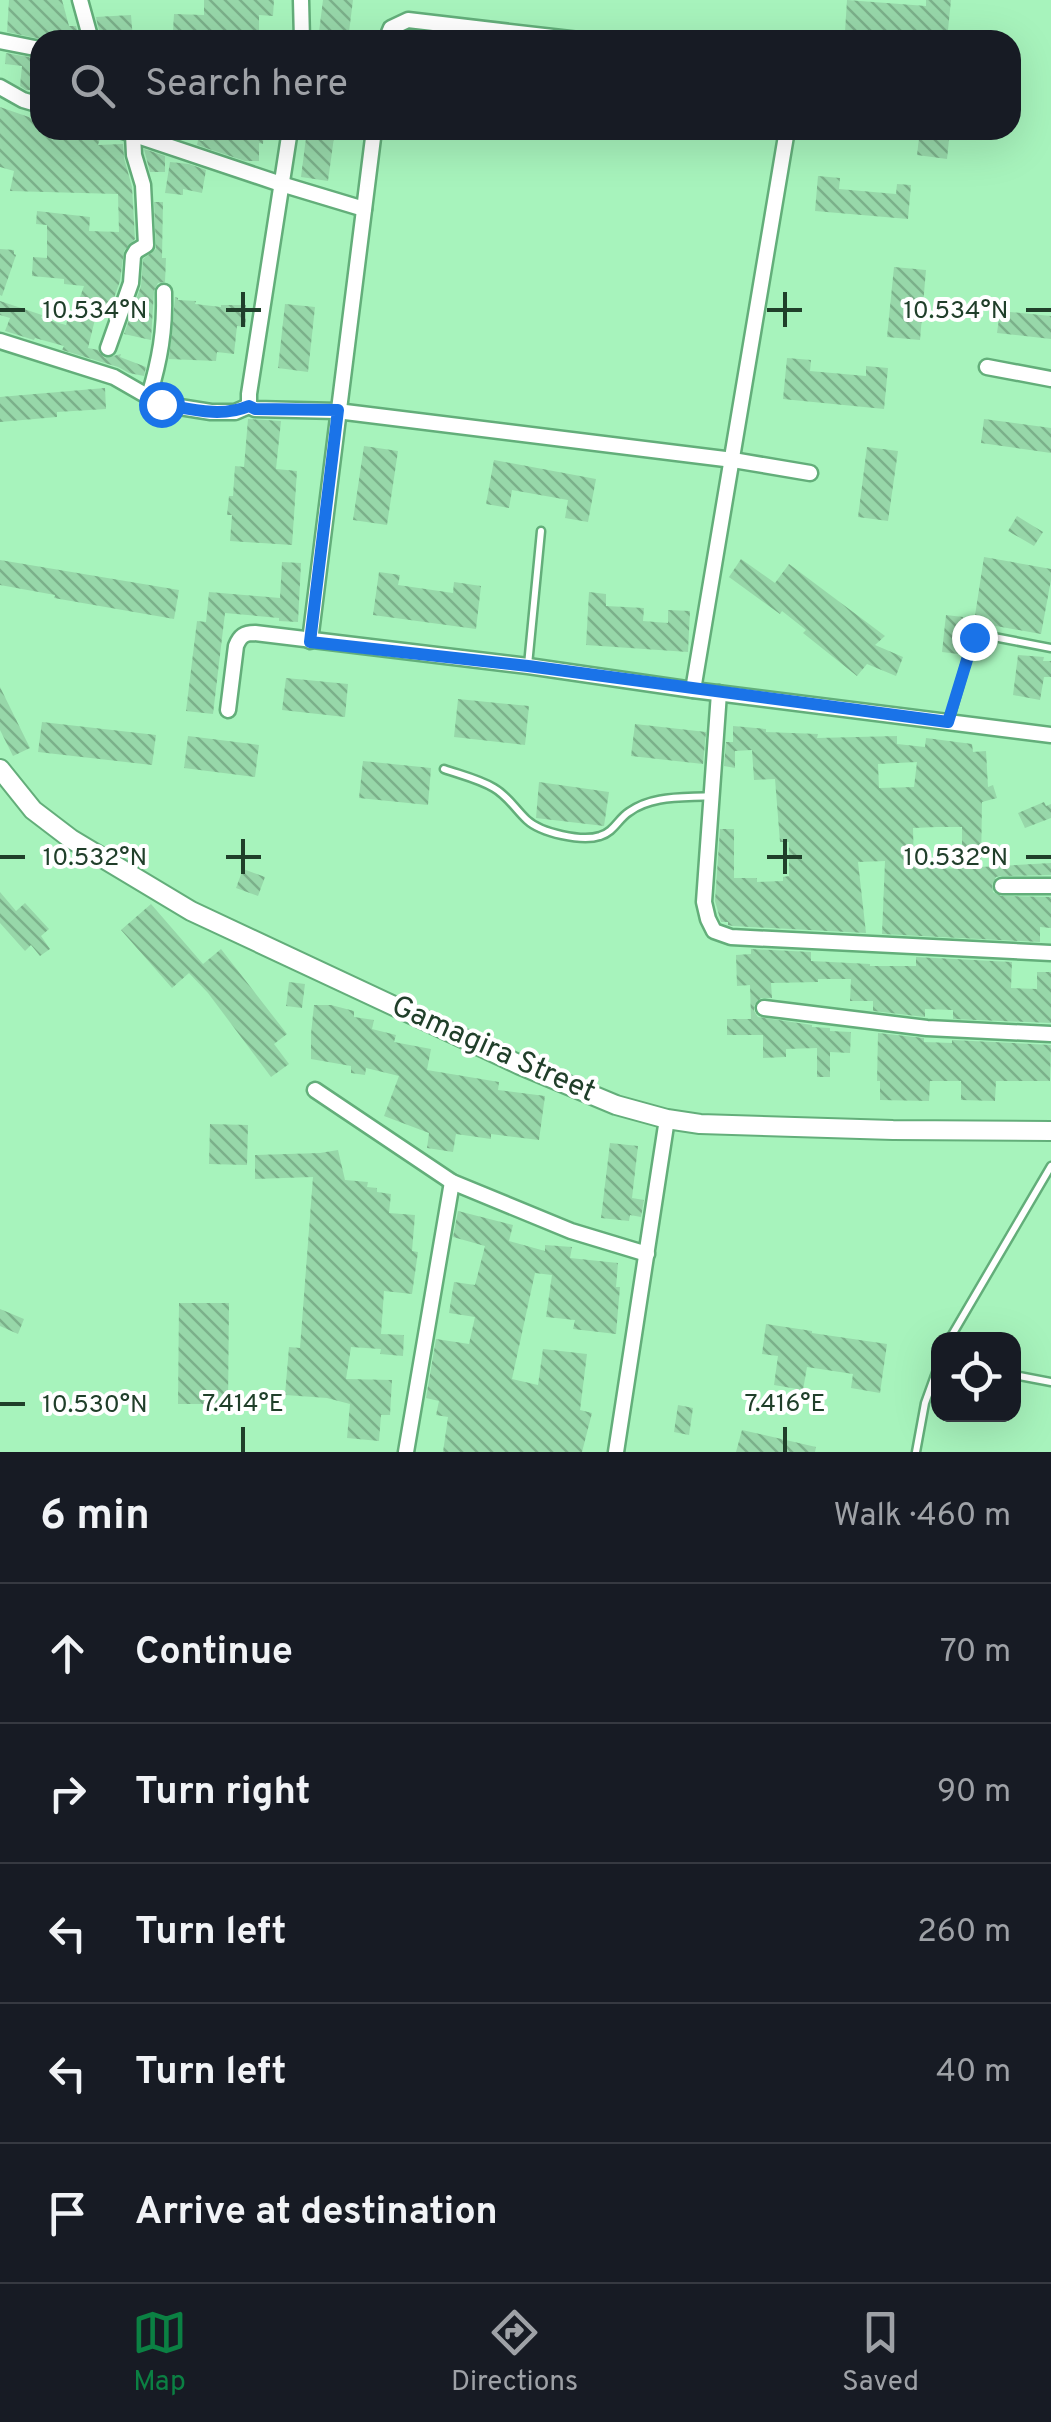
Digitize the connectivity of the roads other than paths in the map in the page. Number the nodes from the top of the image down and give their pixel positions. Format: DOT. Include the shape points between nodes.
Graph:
graph roads {
  1 [pos="80,0"];
  2 [pos="301,0"];
  3 [pos="88,30"];
  4 [pos="302,30"];
  5 [pos="390,30"];
  6 [pos="494,30"];
  7 [pos="0,41"];
  8 [pos="30,46"];
  9 [pos="0,87"];
  10 [pos="30,102"];
  11 [pos="129,140"];
  12 [pos="151,140"];
  13 [pos="289,140"];
  14 [pos="373,140"];
  15 [pos="785,140"];
  16 [pos="282,184"];
  17 [pos="364,209"];
  18 [pos="164,292"];
  19 [pos="0,341"];
  20 [pos="108,348"];
  21 [pos="987,367"];
  22 [pos="1051,379"];
  23 [pos="149,396"];
  24 [pos="249,406"];
  25 [pos="338,410"];
  26 [pos="733,460"];
  27 [pos="810,473"];
  28 [pos="541,530"];
  29 [pos="310,642"];
  30 [pos="1051,648"];
  31 [pos="528,666"];
  32 [pos="693,690"];
  33 [pos="718,693"];
  34 [pos="228,710"];
  35 [pos="948,722"];
  36 [pos="1051,735"];
  37 [pos="0,769"];
  38 [pos="444,770"];
  39 [pos="712,796"];
  40 [pos="1002,886"];
  41 [pos="1051,886"];
  42 [pos="1051,953"];
  43 [pos="764,1008"];
  44 [pos="1051,1034"];
  45 [pos="315,1090"];
  46 [pos="667,1119"];
  47 [pos="1051,1130"];
  48 [pos="1051,1166"];
  49 [pos="452,1182"];
  50 [pos="647,1254"];
  51 [pos="955,1332"];
  52 [pos="1021,1376"];
  53 [pos="1051,1382"];
  54 [pos="931,1385"];
  55 [pos="406,1452"];
  56 [pos="616,1452"];
  57 [pos="916,1452"];
  1 -- 3 [label="street"];
  2 -- 4 [label="street"];
  5 -- 6 [label="street" via="408,20"];
  7 -- 8 [label="street"];
  9 -- 10 [label="street"];
  11 -- 20 [label="street" via="143,185 146,244 133,256 131,283"];
  12 -- 16 [label="street"];
  13 -- 16 [label="street"];
  14 -- 17 [label="street"];
  15 -- 26 [label="street"];
  16 -- 17 [label="street"];
  16 -- 24 [label="street"];
  17 -- 25 [label="street"];
  18 -- 23 [label="street" via="165,329"];
  19 -- 23 [label="street" via="114,377"];
  21 -- 22 [label="street"];
  23 -- 24 [label="street" via="211,412"];
  24 -- 25 [label="street"];
  25 -- 26 [label="street"];
  25 -- 29 [label="street"];
  26 -- 27 [label="street"];
  26 -- 32 [label="street"];
  28 -- 31 [label="lane"];
  29 -- 31 [label="street"];
  29 -- 34 [label="street" via="240,638"];
  30 -- 35 [label="lane" via="978,634"];
  31 -- 32 [label="street"];
  32 -- 33 [label="street"];
  33 -- 35 [label="street"];
  33 -- 39 [label="street"];
  35 -- 36 [label="street"];
  37 -- 46 [label="street, Gamagira Street" via="33,810 70,839 191,910 520,1064"];
  38 -- 39 [label="lane" via="496,789 539,829 571,836 603,835 644,802"];
  39 -- 42 [label="street" via="704,902 714,931"];
  40 -- 41 [label="street"];
  43 -- 44 [label="street" via="927,1028"];
  45 -- 49 [label="street"];
  46 -- 47 [label="street, Gamagira Street"];
  46 -- 50 [label="street"];
  48 -- 51 [label="lane"];
  49 -- 50 [label="street"];
  49 -- 55 [label="street"];
  50 -- 56 [label="street"];
  52 -- 53 [label="lane"];
  54 -- 57 [label="lane"];
}
